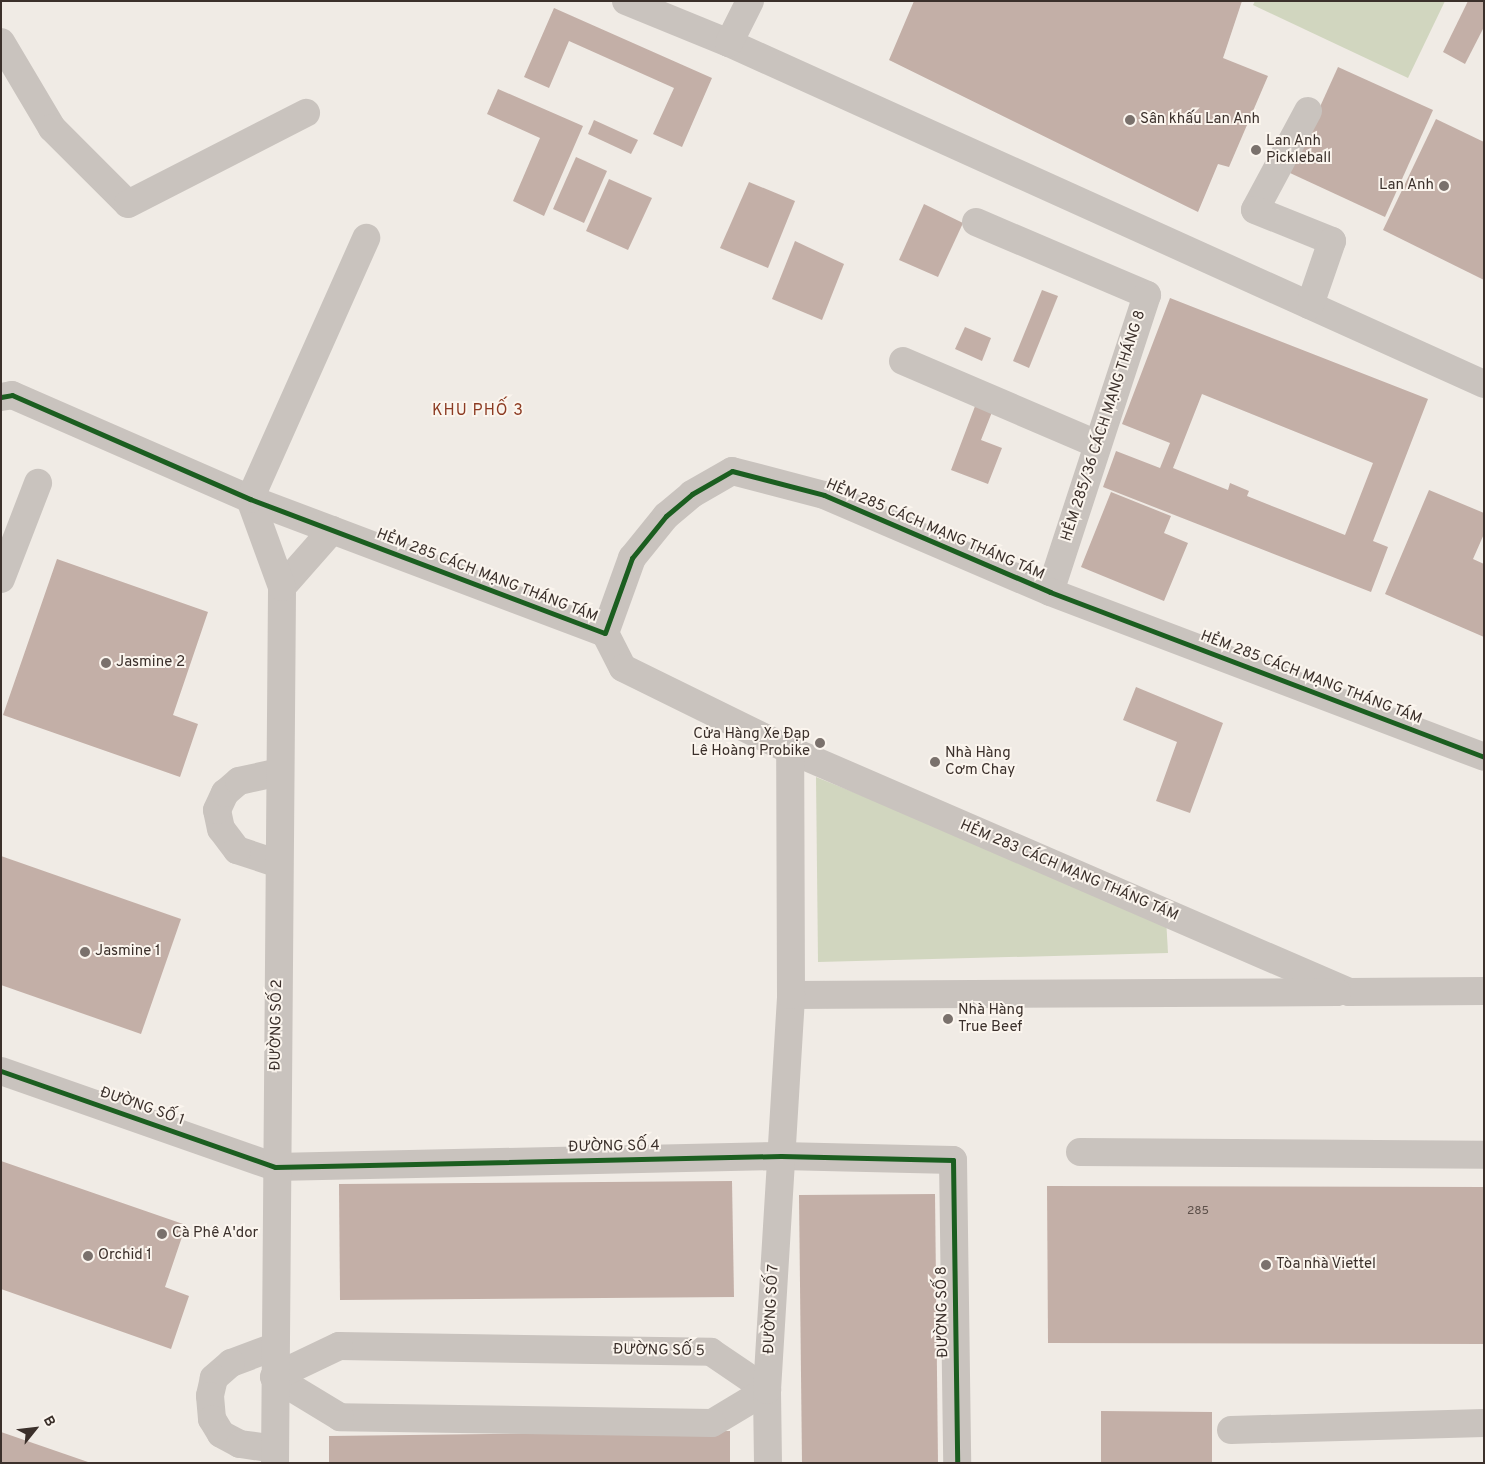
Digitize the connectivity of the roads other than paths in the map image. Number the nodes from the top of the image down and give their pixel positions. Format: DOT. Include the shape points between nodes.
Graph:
graph roads {
  1 [pos="626,1"];
  2 [pos="750,1"];
  3 [pos="1,42"];
  4 [pos="729,43"];
  5 [pos="1308,112"];
  6 [pos="306,113"];
  7 [pos="976,222"];
  8 [pos="366,238"];
  9 [pos="1310,305"];
  10 [pos="903,361"];
  11 [pos="1484,384"];
  12 [pos="1,397"];
  13 [pos="1097,444"];
  14 [pos="38,483"];
  15 [pos="250,499"];
  16 [pos="332,530"];
  17 [pos="1,579"];
  18 [pos="282,587"];
  19 [pos="1050,592"];
  20 [pos="605,633"];
  21 [pos="790,750"];
  22 [pos="1484,757"];
  23 [pos="280,772"];
  24 [pos="279,864"];
  25 [pos="1484,991"];
  26 [pos="1349,992"];
  27 [pos="791,995"];
  28 [pos="1,1071"];
  29 [pos="1080,1152"];
  30 [pos="781,1156"];
  31 [pos="1484,1156"];
  32 [pos="953,1160"];
  33 [pos="275,1167"];
  34 [pos="274,1347"];
  35 [pos="274,1377"];
  36 [pos="767,1390"];
  37 [pos="1484,1423"];
  38 [pos="1231,1430"];
  39 [pos="275,1456"];
  40 [pos="768,1463"];
  41 [pos="957,1463"];
  1 -- 4 [label="street"];
  2 -- 4 [label="street"];
  3 -- 6 [label="street" via="52,128 128,204"];
  4 -- 9 [label="street"];
  5 -- 9 [label="street" via="1255,210 1332,241"];
  7 -- 13 [label="street, HẺM 285/36 CÁCH MẠNG THÁNG 8" via="1147,295"];
  8 -- 15 [label="street"];
  9 -- 11 [label="street"];
  10 -- 13 [label="street"];
  12 -- 15 [label="street, HẺM 285 CÁCH MẠNG THÁNG TÁM" via="12,396"];
  13 -- 19 [label="street, HẺM 285/36 CÁCH MẠNG THÁNG 8"];
  14 -- 17 [label="street"];
  15 -- 16 [label="street, HẺM 285 CÁCH MẠNG THÁNG TÁM"];
  15 -- 18 [label="street, ĐƯỜNG SỐ 2"];
  16 -- 18 [label="street"];
  16 -- 20 [label="street, HẺM 285 CÁCH MẠNG THÁNG TÁM"];
  18 -- 23 [label="street, ĐƯỜNG SỐ 2"];
  19 -- 20 [label="street, HẺM 285 CÁCH MẠNG THÁNG TÁM" via="824,495 732,471 692,494 666,516 632,558"];
  19 -- 22 [label="street, HẺM 285 CÁCH MẠNG THÁNG TÁM"];
  20 -- 21 [label="street, HẺM 283 CÁCH MẠNG THÁNG TÁM" via="623,668"];
  21 -- 26 [label="street, HẺM 283 CÁCH MẠNG THÁNG TÁM"];
  21 -- 27 [label="street"];
  23 -- 24 [label="street, ĐƯỜNG SỐ 2"];
  23 -- 24 [label="street" via="239,781 225,793 217,810 222,829 236,850"];
  24 -- 33 [label="street, ĐƯỜNG SỐ 2"];
  25 -- 26 [label="street, HẺM 283 CÁCH MẠNG THÁNG TÁM"];
  26 -- 27 [label="street, HẺM 283 CÁCH MẠNG THÁNG TÁM"];
  27 -- 30 [label="street"];
  28 -- 33 [label="street, ĐƯỜNG SỐ 1"];
  29 -- 31 [label="street"];
  30 -- 32 [label="street, ĐƯỜNG SỐ 4"];
  30 -- 33 [label="street, ĐƯỜNG SỐ 4"];
  30 -- 36 [label="street, ĐƯỜNG SỐ 7"];
  32 -- 41 [label="street, ĐƯỜNG SỐ 8"];
  33 -- 34 [label="street, ĐƯỜNG SỐ 2"];
  34 -- 35 [label="street, ĐƯỜNG SỐ 2"];
  34 -- 39 [label="street" via="231,1363 214,1378 210,1396 212,1418 221,1434"];
  35 -- 36 [label="street, ĐƯỜNG SỐ 5" via="339,1346 711,1352"];
  35 -- 36 [label="street" via="340,1417 712,1423"];
  35 -- 39 [label="street, ĐƯỜNG SỐ 2"];
  36 -- 40 [label="street, ĐƯỜNG SỐ 7"];
  37 -- 38 [label="street"];
}
